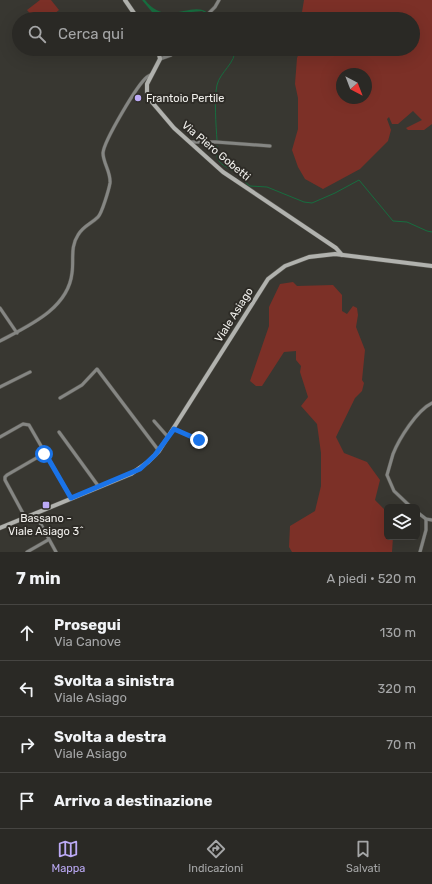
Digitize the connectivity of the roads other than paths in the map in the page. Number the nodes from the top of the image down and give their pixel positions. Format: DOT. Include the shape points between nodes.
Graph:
graph roads {
  1 [pos="125,0"];
  2 [pos="219,0"];
  3 [pos="133,12"];
  4 [pos="210,12"];
  5 [pos="159,56"];
  6 [pos="168,56"];
  7 [pos="160,59"];
  8 [pos="153,73"];
  9 [pos="191,142"];
  10 [pos="270,146"];
  11 [pos="342,254"];
  12 [pos="432,266"];
  13 [pos="0,308"];
  14 [pos="17,332"];
  15 [pos="0,341"];
  16 [pos="30,372"];
  17 [pos="0,387"];
  18 [pos="60,398"];
  19 [pos="432,403"];
  20 [pos="154,421"];
  21 [pos="174,429"];
  22 [pos="59,432"];
  23 [pos="0,437"];
  24 [pos="168,437"];
  25 [pos="205,443"];
  26 [pos="159,451"];
  27 [pos="45,453"];
  28 [pos="99,486"];
  29 [pos="71,498"];
  30 [pos="408,504"];
  31 [pos="36,512"];
  32 [pos="420,514"];
  33 [pos="25,517"];
  34 [pos="426,518"];
  35 [pos="432,520"];
  36 [pos="0,528"];
  37 [pos="48,540"];
  38 [pos="27,552"];
  39 [pos="56,552"];
  40 [pos="420,552"];
  1 -- 3 [label="main road"];
  2 -- 4 [label="street"];
  5 -- 7 [label="main road"];
  6 -- 7 [label="street"];
  7 -- 8 [label="main road, Via Piero Gobetti"];
  8 -- 9 [label="main road, Via Piero Gobetti" via="147,84 148,97 174,128"];
  8 -- 14 [label="street" via="133,95 106,144 103,153 110,178 109,188 99,217 83,227 74,243 72,274 66,292 54,307 33,324"];
  9 -- 10 [label="street"];
  9 -- 11 [label="main road, Via Piero Gobetti" via="223,172"];
  11 -- 12 [label="main road, Viale Asiago"];
  11 -- 21 [label="main road, Viale Asiago" via="309,257 285,266 268,279"];
  13 -- 14 [label="street"];
  14 -- 15 [label="street"];
  16 -- 17 [label="street"];
  18 -- 26 [label="street" via="82,385 97,369"];
  19 -- 30 [label="street" via="426,406 405,432 393,453 387,475 394,492"];
  20 -- 24 [label="street"];
  21 -- 24 [label="main road, Viale Asiago"];
  21 -- 25 [label="street"];
  22 -- 28 [label="street"];
  23 -- 27 [label="street" via="26,423"];
  24 -- 26 [label="main road, Viale Asiago"];
  26 -- 28 [label="main road, Viale Asiago" via="140,469"];
  27 -- 29 [label="street"];
  27 -- 33 [label="street" via="5,477"];
  28 -- 29 [label="main road, Viale Asiago"];
  29 -- 31 [label="main road, Viale Asiago"];
  31 -- 33 [label="main road, Viale Asiago"];
  31 -- 37 [label="street"];
  32 -- 34 [label="street"];
  33 -- 36 [label="main road, Viale Asiago"];
  34 -- 35 [label="street"];
  34 -- 40 [label="street" via="426,530"];
  37 -- 38 [label="street"];
  37 -- 39 [label="street"];
}
